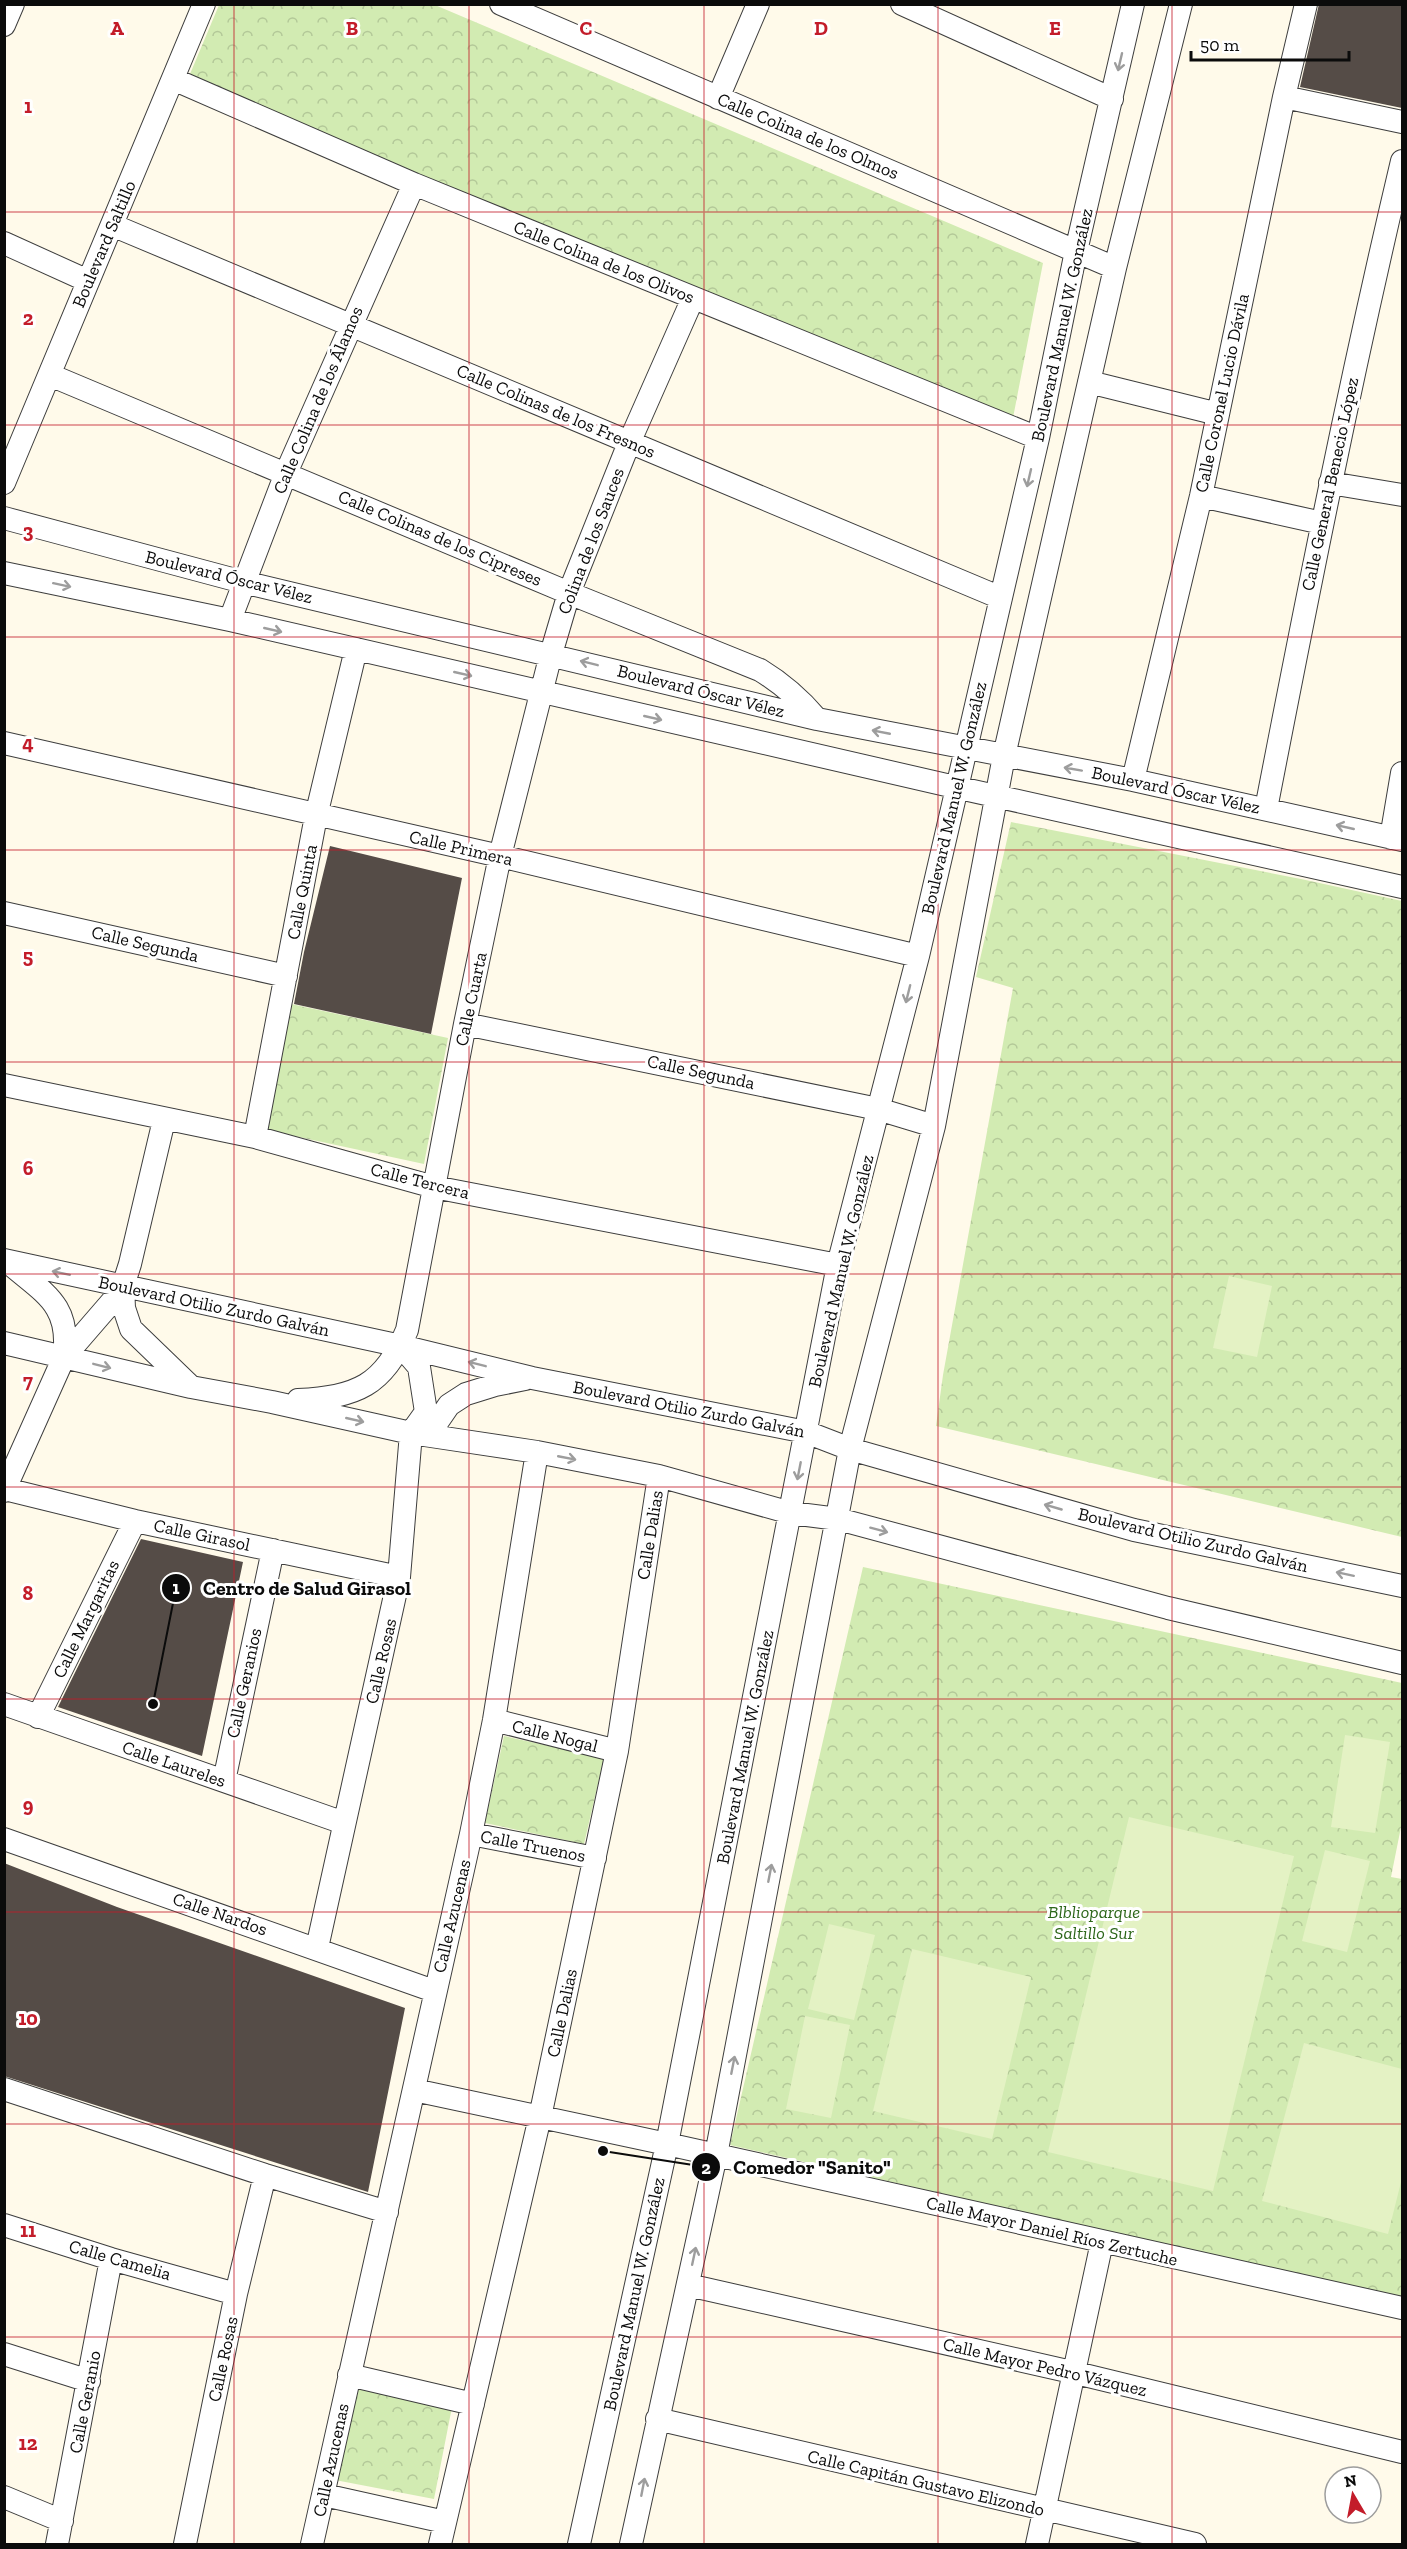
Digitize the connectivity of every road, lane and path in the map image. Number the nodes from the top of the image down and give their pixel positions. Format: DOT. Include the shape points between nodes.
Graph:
graph roads {
  1 [pos="13,4"];
  2 [pos="204,4"];
  3 [pos="501,4"];
  4 [pos="758,4"];
  5 [pos="902,4"];
  6 [pos="1134,4"];
  7 [pos="1180,4"];
  8 [pos="1306,5"];
  9 [pos="4,25"];
  10 [pos="173,79"];
  11 [pos="1284,97"];
  12 [pos="718,98"];
  13 [pos="1112,99"];
  14 [pos="1402,122"];
  15 [pos="1402,161"];
  16 [pos="414,183"];
  17 [pos="112,225"];
  18 [pos="4,243"];
  19 [pos="1076,251"];
  20 [pos="1114,268"];
  21 [pos="88,281"];
  22 [pos="693,298"];
  23 [pos="350,323"];
  24 [pos="50,375"];
  25 [pos="1089,382"];
  26 [pos="1218,414"];
  27 [pos="1038,438"];
  28 [pos="629,443"];
  29 [pos="286,473"];
  30 [pos="4,483"];
  31 [pos="1330,483"];
  32 [pos="1402,495"];
  33 [pos="1201,496"];
  34 [pos="4,518"];
  35 [pos="1322,523"];
  36 [pos="4,573"];
  37 [pos="243,582"];
  38 [pos="569,593"];
  39 [pos="1001,598"];
  40 [pos="230,620"];
  41 [pos="356,649"];
  42 [pos="551,654"];
  43 [pos="541,692"];
  44 [pos="817,719"];
  45 [pos="4,743"];
  46 [pos="964,749"];
  47 [pos="1005,756"];
  48 [pos="1402,773"];
  49 [pos="1133,780"];
  50 [pos="955,787"];
  51 [pos="996,795"];
  52 [pos="1266,809"];
  53 [pos="316,816"];
  54 [pos="1397,839"];
  55 [pos="500,856"];
  56 [pos="1402,887"];
  57 [pos="4,913"];
  58 [pos="918,956"];
  59 [pos="286,976"];
  60 [pos="465,1024"];
  61 [pos="4,1085"];
  62 [pos="878,1109"];
  63 [pos="164,1120"];
  64 [pos="934,1126"];
  65 [pos="255,1137"];
  66 [pos="434,1186"];
  67 [pos="6,1261"];
  68 [pos="838,1265"];
  69 [pos="123,1286"];
  70 [pos="4,1343"];
  71 [pos="401,1346"];
  72 [pos="64,1356"];
  73 [pos="532,1378"];
  74 [pos="191,1387"];
  75 [pos="272,1402"];
  76 [pos="806,1432"];
  77 [pos="411,1433"];
  78 [pos="850,1449"];
  79 [pos="537,1452"];
  80 [pos="659,1476"];
  81 [pos="5,1490"];
  82 [pos="791,1513"];
  83 [pos="838,1519"];
  84 [pos="135,1521"];
  85 [pos="273,1550"];
  86 [pos="399,1577"];
  87 [pos="1402,1586"];
  88 [pos="1402,1663"];
  89 [pos="4,1704"];
  90 [pos="38,1717"];
  91 [pos="494,1720"];
  92 [pos="617,1751"];
  93 [pos="224,1781"];
  94 [pos="344,1823"];
  95 [pos="471,1834"];
  96 [pos="4,1839"];
  97 [pos="595,1858"];
  98 [pos="317,1948"];
  99 [pos="434,1991"];
  100 [pos="4,2089"];
  101 [pos="414,2090"];
  102 [pos="540,2117"];
  103 [pos="668,2144"];
  104 [pos="716,2155"];
  105 [pos="265,2175"];
  106 [pos="387,2212"];
  107 [pos="4,2225"];
  108 [pos="1102,2242"];
  109 [pos="111,2259"];
  110 [pos="688,2285"];
  111 [pos="236,2294"];
  112 [pos="1402,2308"];
  113 [pos="4,2354"];
  114 [pos="1076,2373"];
  115 [pos="349,2375"];
  116 [pos="89,2381"];
  117 [pos="473,2404"];
  118 [pos="657,2419"];
  119 [pos="1402,2452"];
  120 [pos="324,2495"];
  121 [pos="4,2497"];
  122 [pos="1044,2511"];
  123 [pos="62,2520"];
  124 [pos="445,2522"];
  125 [pos="57,2544"];
  126 [pos="185,2544"];
  127 [pos="312,2544"];
  128 [pos="440,2544"];
  129 [pos="584,2544"];
  130 [pos="632,2544"];
  131 [pos="1037,2544"];
  132 [pos="1195,2544"];
  1 -- 9 [label="street"];
  2 -- 10 [label="street, Boulevard Saltillo"];
  3 -- 12 [label="street, Calle Colina de los Olmos"];
  4 -- 12 [label="street"];
  5 -- 13 [label="street"];
  6 -- 13 [label="street, Boulevard Manuel W. González, one-way"];
  7 -- 20 [label="street, Boulevard Manuel W. González"];
  8 -- 11 [label="street, Calle Coronel Lucio Dávila"];
  10 -- 16 [label="street, Calle Colina de los Olivos"];
  10 -- 17 [label="street, Boulevard Saltillo"];
  11 -- 14 [label="street"];
  11 -- 26 [label="street, Calle Coronel Lucio Dávila"];
  12 -- 19 [label="street, Calle Colina de los Olmos"];
  13 -- 19 [label="street, Boulevard Manuel W. González"];
  15 -- 31 [label="street, Calle General Benecio López"];
  16 -- 22 [label="street, Calle Colina de los Olivos"];
  16 -- 23 [label="street, Calle Colina de los Álamos"];
  17 -- 21 [label="street, Boulevard Saltillo"];
  17 -- 23 [label="street, Calle Colinas de los Fresnos"];
  18 -- 21 [label="street"];
  19 -- 20 [label="street, Calle Colina de los Olmos"];
  19 -- 27 [label="street, Boulevard Manuel W. González"];
  20 -- 25 [label="street, Boulevard Manuel W. González"];
  21 -- 24 [label="street, Boulevard Saltillo"];
  22 -- 27 [label="street, Calle Colina de los Olivos"];
  22 -- 28 [label="street, Colina de los Sauces"];
  23 -- 28 [label="street, Calle Colinas de los Fresnos"];
  23 -- 29 [label="street, Calle Colina de los Álamos"];
  24 -- 29 [label="street, Calle Colinas de los Cipreses"];
  24 -- 30 [label="street, Boulevard Saltillo"];
  25 -- 26 [label="street"];
  25 -- 47 [label="street, Boulevard Manuel W. González"];
  26 -- 33 [label="street, Calle Coronel Lucio Dávila"];
  27 -- 39 [label="street, Boulevard Manuel W. González, one-way"];
  28 -- 38 [label="street, Colina de los Sauces"];
  28 -- 39 [label="street, Calle Colinas de los Fresnos"];
  29 -- 37 [label="street, Calle Colina de los Álamos"];
  29 -- 38 [label="street, Calle Colinas de los Cipreses"];
  31 -- 32 [label="street"];
  31 -- 35 [label="street, Calle General Benecio López"];
  33 -- 35 [label="street"];
  33 -- 49 [label="street, Calle Coronel Lucio Dávila"];
  34 -- 37 [label="street, Boulevard Óscar Vélez"];
  35 -- 52 [label="street, Calle General Benecio López"];
  36 -- 40 [label="street, Boulevard Óscar Vélez, one-way"];
  37 -- 40 [label="street, Calle Colina de los Álamos"];
  37 -- 42 [label="street, Boulevard Óscar Vélez"];
  38 -- 42 [label="street, Colina de los Sauces"];
  38 -- 44 [label="street, Calle Colinas de los Cipreses" via="760,670 798,696"];
  39 -- 46 [label="street, Boulevard Manuel W. González"];
  40 -- 41 [label="street, Boulevard Óscar Vélez, one-way"];
  41 -- 43 [label="street, Boulevard Óscar Vélez, one-way"];
  41 -- 53 [label="street, Calle Quinta"];
  42 -- 43 [label="street, Calle Cuarta"];
  44 -- 42 [label="street, Boulevard Óscar Vélez, one-way"];
  43 -- 50 [label="street, Boulevard Óscar Vélez, one-way"];
  43 -- 55 [label="street, Calle Cuarta"];
  46 -- 44 [label="street, Boulevard Óscar Vélez, one-way"];
  45 -- 53 [label="street, Calle Primera"];
  46 -- 47 [label="street, Boulevard Óscar Vélez"];
  46 -- 50 [label="street, Boulevard Manuel W. González"];
  49 -- 47 [label="street, Boulevard Óscar Vélez, one-way"];
  47 -- 51 [label="street, Boulevard Manuel W. González"];
  48 -- 54 [label="street"];
  49 -- 52 [label="street, Boulevard Óscar Vélez"];
  50 -- 51 [label="street, Boulevard Óscar Vélez"];
  50 -- 58 [label="street, Boulevard Manuel W. González"];
  51 -- 56 [label="street, Boulevard Óscar Vélez"];
  51 -- 64 [label="street, Boulevard Manuel W. González"];
  54 -- 52 [label="street, Boulevard Óscar Vélez, one-way"];
  53 -- 55 [label="street, Calle Primera"];
  53 -- 59 [label="street, Calle Quinta"];
  55 -- 58 [label="street, Calle Primera"];
  55 -- 60 [label="street, Calle Cuarta"];
  57 -- 59 [label="street, Calle Segunda"];
  58 -- 62 [label="street, Boulevard Manuel W. González, one-way"];
  59 -- 65 [label="street, Calle Quinta"];
  60 -- 62 [label="street, Calle Segunda"];
  60 -- 66 [label="street, Calle Cuarta"];
  61 -- 63 [label="street, Calle Tercera"];
  62 -- 64 [label="street, Calle Segunda"];
  62 -- 68 [label="street, Boulevard Manuel W. González"];
  63 -- 65 [label="street, Calle Tercera"];
  63 -- 69 [label="street"];
  64 -- 78 [label="street, Boulevard Manuel W. González"];
  65 -- 66 [label="street, Calle Tercera"];
  66 -- 68 [label="street, Calle Tercera"];
  66 -- 71 [label="street, Calle Cuarta"];
  69 -- 67 [label="street, Boulevard Otilio Zurdo Galván, one-way"];
  67 -- 72 [label="street" via="59,1311 66,1329"];
  68 -- 76 [label="street, Boulevard Manuel W. González"];
  69 -- 71 [label="street, Boulevard Otilio Zurdo Galván"];
  69 -- 72 [label="street"];
  69 -- 74 [label="street" via="124,1308 131,1329"];
  70 -- 72 [label="street"];
  73 -- 71 [label="street, Boulevard Otilio Zurdo Galván, one-way"];
  71 -- 75 [label="street, Calle Cuarta" via="382,1373 366,1386 328,1398"];
  71 -- 77 [label="street, Calle Rosas" via="419,1367 424,1394 426,1412"];
  72 -- 74 [label="street, one-way"];
  72 -- 81 [label="street"];
  73 -- 76 [label="street, Boulevard Otilio Zurdo Galván"];
  73 -- 77 [label="street" via="466,1394 449,1405 438,1421"];
  74 -- 75 [label="street"];
  75 -- 77 [label="street, one-way"];
  76 -- 78 [label="street, Boulevard Otilio Zurdo Galván"];
  76 -- 82 [label="street, Boulevard Manuel W. González, one-way"];
  77 -- 79 [label="street"];
  77 -- 86 [label="street, Calle Rosas"];
  78 -- 83 [label="street, Boulevard Manuel W. González"];
  87 -- 78 [label="street, Boulevard Otilio Zurdo Galván, one-way" via="1134,1530"];
  79 -- 80 [label="street, one-way"];
  79 -- 91 [label="street, Calle Azucenas"];
  80 -- 82 [label="street"];
  80 -- 92 [label="street, Calle Dalias"];
  81 -- 84 [label="street, Calle Girasol"];
  82 -- 83 [label="street"];
  82 -- 103 [label="street, Boulevard Manuel W. González"];
  83 -- 88 [label="street, one-way" via="1168,1608"];
  104 -- 83 [label="street, Boulevard Manuel W. González, one-way"];
  84 -- 85 [label="street, Calle Girasol"];
  84 -- 90 [label="street, Calle Margaritas"];
  85 -- 86 [label="street, Calle Girasol"];
  85 -- 93 [label="street, Calle Geranios"];
  86 -- 94 [label="street, Calle Rosas"];
  89 -- 90 [label="street, Calle Laureles"];
  90 -- 93 [label="street, Calle Laureles"];
  91 -- 92 [label="street, Calle Nogal"];
  91 -- 95 [label="street, Calle Azucenas"];
  92 -- 97 [label="street, Calle Dalias"];
  93 -- 94 [label="street, Calle Laureles"];
  94 -- 98 [label="street, Calle Rosas"];
  95 -- 97 [label="street, Calle Truenos"];
  95 -- 99 [label="street, Calle Azucenas"];
  96 -- 98 [label="street, Calle Nardos"];
  97 -- 102 [label="street, Calle Dalias"];
  98 -- 99 [label="street, Calle Nardos"];
  99 -- 101 [label="street, Calle Azucenas"];
  100 -- 105 [label="street"];
  101 -- 102 [label="street"];
  101 -- 106 [label="street, Calle Azucenas"];
  102 -- 103 [label="street"];
  102 -- 117 [label="street, Calle Dalias"];
  103 -- 104 [label="street, Calle Mayor Daniel Ríos Zertuche"];
  103 -- 129 [label="street, Boulevard Manuel W. González"];
  104 -- 108 [label="street, Calle Mayor Daniel Ríos Zertuche"];
  110 -- 104 [label="street, Boulevard Manuel W. González, one-way"];
  105 -- 106 [label="street"];
  105 -- 111 [label="street, Calle Rosas"];
  106 -- 115 [label="street, Calle Azucenas"];
  107 -- 109 [label="street, Calle Camelia"];
  108 -- 112 [label="street, Calle Mayor Daniel Ríos Zertuche"];
  108 -- 114 [label="street"];
  109 -- 111 [label="street, Calle Camelia"];
  109 -- 116 [label="street, Calle Geranio"];
  110 -- 114 [label="street, Calle Mayor Pedro Vázquez"];
  110 -- 118 [label="street, Boulevard Manuel W. González"];
  111 -- 126 [label="street, Calle Rosas"];
  113 -- 116 [label="street"];
  114 -- 119 [label="street, Calle Mayor Pedro Vázquez"];
  114 -- 122 [label="street"];
  115 -- 117 [label="street"];
  115 -- 120 [label="street, Calle Azucenas"];
  116 -- 123 [label="street, Calle Geranio"];
  117 -- 124 [label="street, Calle Dalias"];
  118 -- 122 [label="street, Calle Capitán Gustavo Elizondo"];
  130 -- 118 [label="street, Boulevard Manuel W. González, one-way"];
  120 -- 124 [label="street"];
  120 -- 127 [label="street, Calle Azucenas"];
  121 -- 123 [label="street"];
  122 -- 131 [label="street"];
  122 -- 132 [label="street, Calle Capitán Gustavo Elizondo"];
  123 -- 125 [label="street, Calle Geranio"];
  124 -- 128 [label="street, Calle Dalias"];
}
